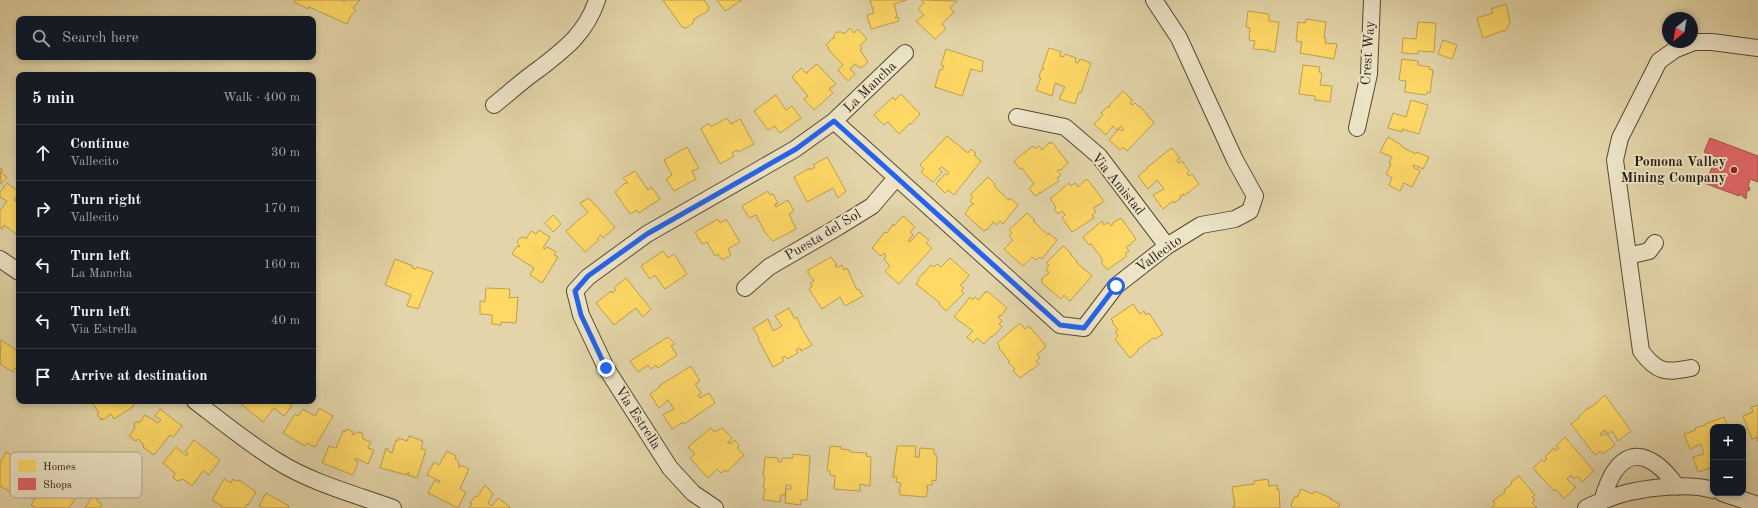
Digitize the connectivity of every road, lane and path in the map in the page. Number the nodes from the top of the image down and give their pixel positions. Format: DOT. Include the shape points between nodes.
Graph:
graph roads {
  1 [pos="597,0"];
  2 [pos="1154,0"];
  3 [pos="1372,0"];
  4 [pos="1758,48"];
  5 [pos="905,53"];
  6 [pos="494,105"];
  7 [pos="1017,117"];
  8 [pos="834,121"];
  9 [pos="1357,128"];
  10 [pos="896,178"];
  11 [pos="1656,243"];
  12 [pos="1167,246"];
  13 [pos="1628,256"];
  14 [pos="0,259"];
  15 [pos="16,270"];
  16 [pos="745,288"];
  17 [pos="575,291"];
  18 [pos="1691,368"];
  19 [pos="199,404"];
  20 [pos="1676,487"];
  21 [pos="1710,489"];
  22 [pos="1734,496"];
  23 [pos="1602,501"];
  24 [pos="1757,502"];
  25 [pos="393,508"];
  26 [pos="715,508"];
  27 [pos="1586,508"];
  1 -- 6 [label="street" via="592,15 577,37"];
  2 -- 12 [label="street, Vallecito" via="1179,38 1235,160 1255,196 1250,211 1235,219 1201,224"];
  3 -- 9 [label="street, Crest Way" via="1369,74"];
  4 -- 13 [label="street" via="1694,42 1676,49 1659,61 1620,138 1615,160"];
  5 -- 8 [label="street, La Mancha"];
  7 -- 12 [label="street, Via Amistad" via="1065,127 1099,156"];
  8 -- 10 [label="street, Vallecito"];
  8 -- 17 [label="street, La Mancha" via="796,149 647,234 588,276"];
  10 -- 12 [label="street, Vallecito" via="1060,325 1084,328 1116,286"];
  10 -- 16 [label="street, Puesta del Sol" via="872,206 769,267"];
  11 -- 13 [label="street" via="1649,251"];
  13 -- 18 [label="street" via="1641,351 1650,364 1665,371"];
  14 -- 15 [label="street"];
  17 -- 26 [label="street, Via Estrella" via="581,315 606,368 670,468 694,493"];
  19 -- 25 [label="street" via="277,461 334,488"];
  20 -- 21 [label="street"];
  20 -- 23 [label="street" via="1630,492"];
  20 -- 23 [label="street" via="1662,468 1649,460 1632,458 1620,464 1614,472"];
  22 -- 24 [label="street"];
  23 -- 27 [label="street"];
}
